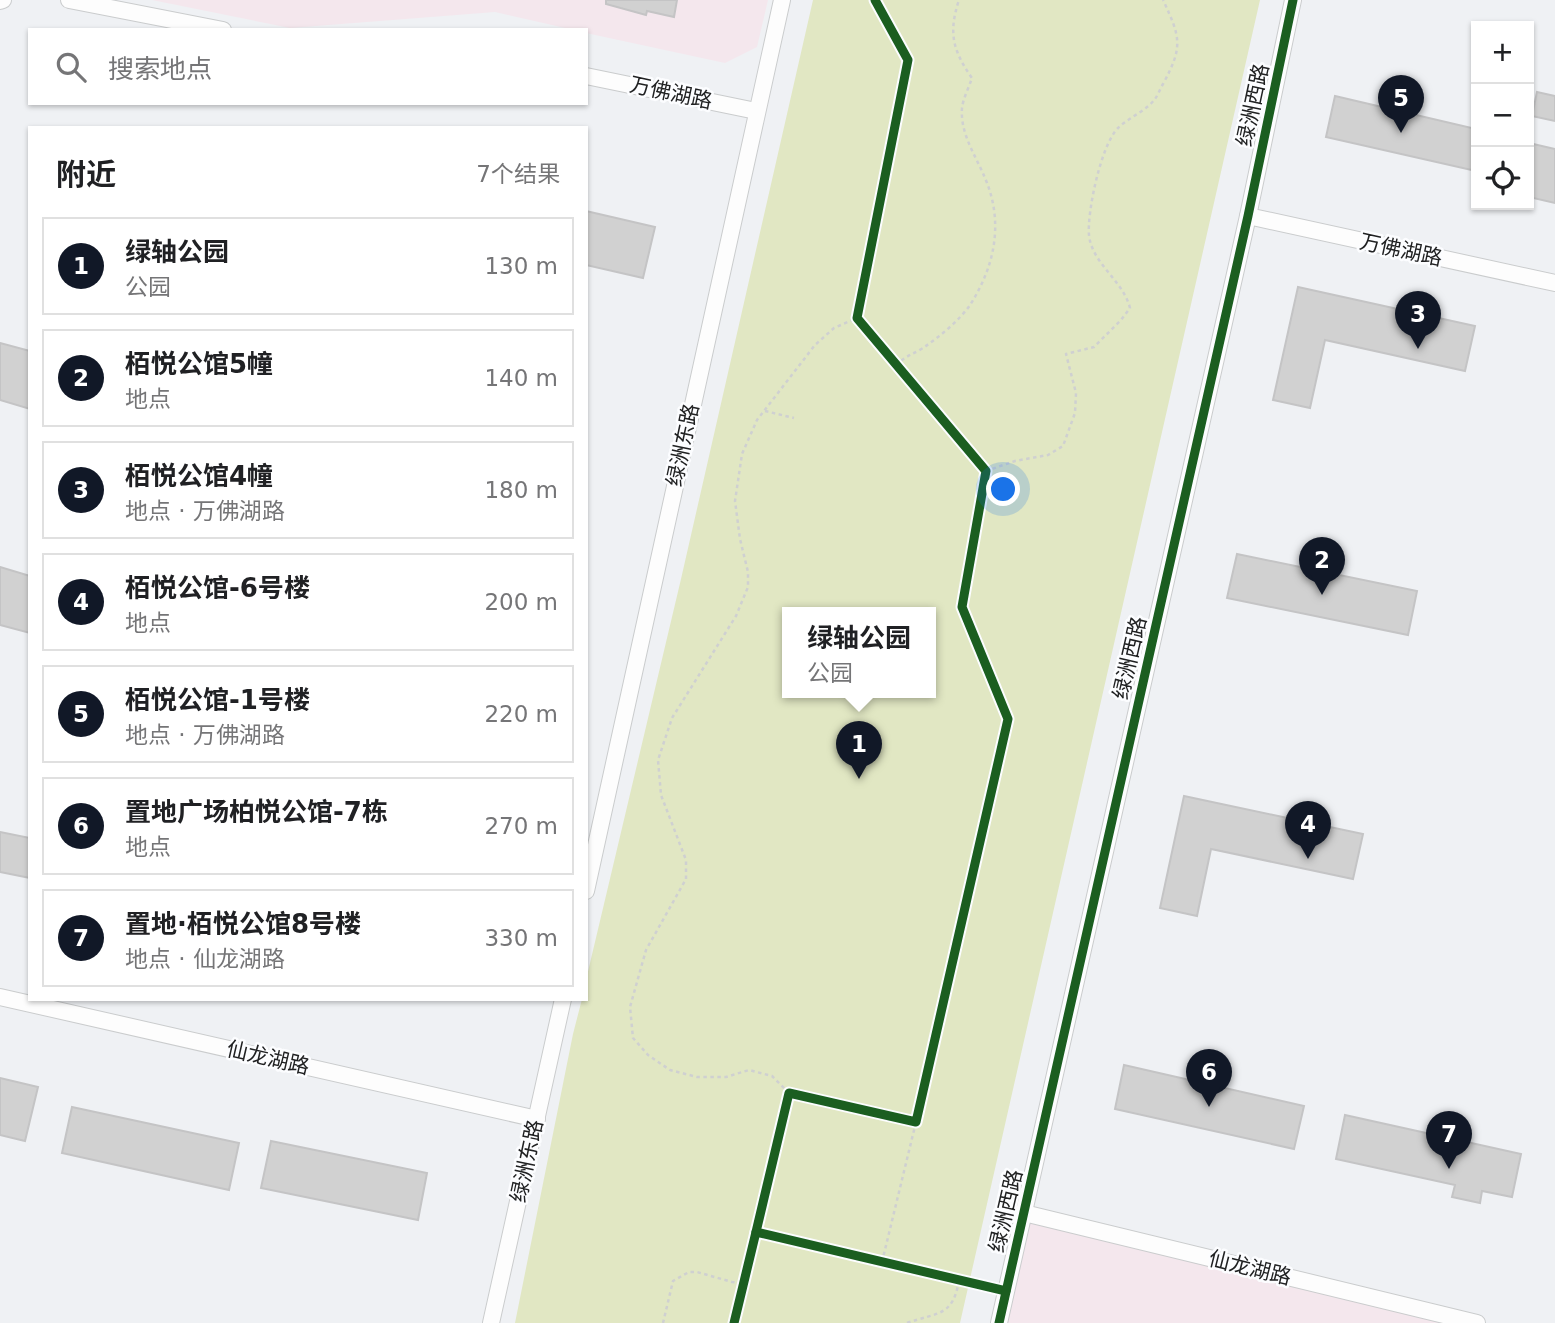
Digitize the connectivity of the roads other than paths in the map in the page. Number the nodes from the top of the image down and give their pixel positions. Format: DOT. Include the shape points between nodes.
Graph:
graph roads {
  1 [pos="69,0"];
  2 [pos="782,0"];
  3 [pos="1293,0"];
  4 [pos="213,28"];
  5 [pos="588,76"];
  6 [pos="756,111"];
  7 [pos="1248,216"];
  8 [pos="1555,283"];
  9 [pos="588,882"];
  10 [pos="0,998"];
  11 [pos="563,1001"];
  12 [pos="537,1119"];
  13 [pos="1024,1213"];
  14 [pos="491,1323"];
  15 [pos="999,1323"];
  16 [pos="1477,1323"];
  1 -- 4 [label="street"];
  2 -- 6 [label="street, 绿洲东路"];
  3 -- 7 [label="street, 绿洲西路"];
  5 -- 6 [label="street, 万佛湖路"];
  6 -- 9 [label="street, 绿洲东路"];
  7 -- 8 [label="street, 万佛湖路"];
  7 -- 13 [label="street, 绿洲西路"];
  10 -- 12 [label="street, 仙龙湖路"];
  11 -- 12 [label="street, 绿洲东路"];
  12 -- 14 [label="street, 绿洲东路"];
  13 -- 15 [label="street, 绿洲西路"];
  13 -- 16 [label="street, 仙龙湖路"];
}
